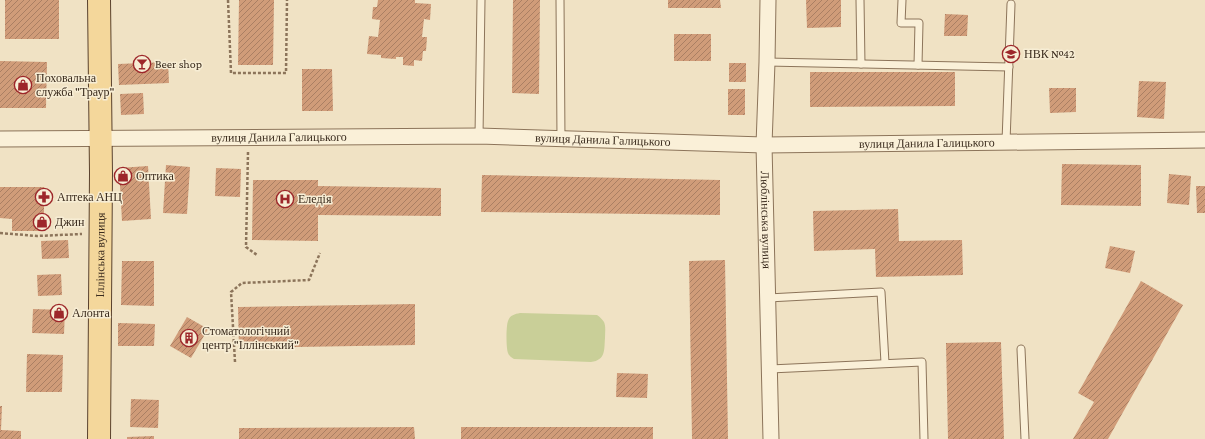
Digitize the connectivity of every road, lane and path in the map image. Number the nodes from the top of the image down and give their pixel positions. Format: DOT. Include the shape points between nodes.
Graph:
graph roads {
  1 [pos="99,0"];
  2 [pos="228,0"];
  3 [pos="287,0"];
  4 [pos="481,0"];
  5 [pos="560,0"];
  6 [pos="768,0"];
  7 [pos="860,0"];
  8 [pos="902,0"];
  9 [pos="1011,4"];
  10 [pos="767,62"];
  11 [pos="861,64"];
  12 [pos="918,65"];
  13 [pos="1009,67"];
  14 [pos="479,136"];
  15 [pos="101,138"];
  16 [pos="249,138"];
  17 [pos="0,139"];
  18 [pos="561,140"];
  19 [pos="1205,140"];
  20 [pos="1006,142"];
  21 [pos="764,145"];
  22 [pos="0,233"];
  23 [pos="86,234"];
  24 [pos="320,253"];
  25 [pos="257,255"];
  26 [pos="768,298"];
  27 [pos="1021,349"];
  28 [pos="235,362"];
  29 [pos="885,363"];
  30 [pos="770,369"];
  31 [pos="99,439"];
  32 [pos="772,439"];
  33 [pos="924,439"];
  34 [pos="1025,439"];
  1 -- 15 [label="main road, Іллінська вулиця"];
  2 -- 3 [label="path" via="231,73 286,73"];
  4 -- 14 [label="lane"];
  5 -- 18 [label="lane"];
  6 -- 10 [label="street, Люблінська вулиця"];
  7 -- 11 [label="lane"];
  8 -- 12 [label="lane" via="901,23 919,23"];
  9 -- 13 [label="lane"];
  10 -- 11 [label="lane"];
  10 -- 21 [label="street, Люблінська вулиця"];
  11 -- 12 [label="lane"];
  12 -- 13 [label="lane"];
  13 -- 20 [label="lane"];
  14 -- 16 [label="street, вулиця Данила Галицького"];
  14 -- 18 [label="street, вулиця Данила Галицького"];
  15 -- 16 [label="street, вулиця Данила Галицького"];
  15 -- 17 [label="street, вулиця Данила Галицького"];
  15 -- 31 [label="main road, Іллінська вулиця"];
  16 -- 25 [label="path" via="246,247"];
  18 -- 21 [label="street, вулиця Данила Галицького"];
  19 -- 20 [label="street, вулиця Данила Галицького"];
  20 -- 21 [label="street, вулиця Данила Галицького"];
  21 -- 26 [label="street, Люблінська вулиця"];
  22 -- 23 [label="path" via="37,236"];
  24 -- 28 [label="path" via="309,280 242,283 231,292"];
  26 -- 29 [label="lane" via="881,292"];
  26 -- 30 [label="street, Люблінська вулиця"];
  27 -- 34 [label="lane"];
  29 -- 30 [label="lane"];
  29 -- 33 [label="lane" via="922,362"];
  30 -- 32 [label="street, Люблінська вулиця"];
}
